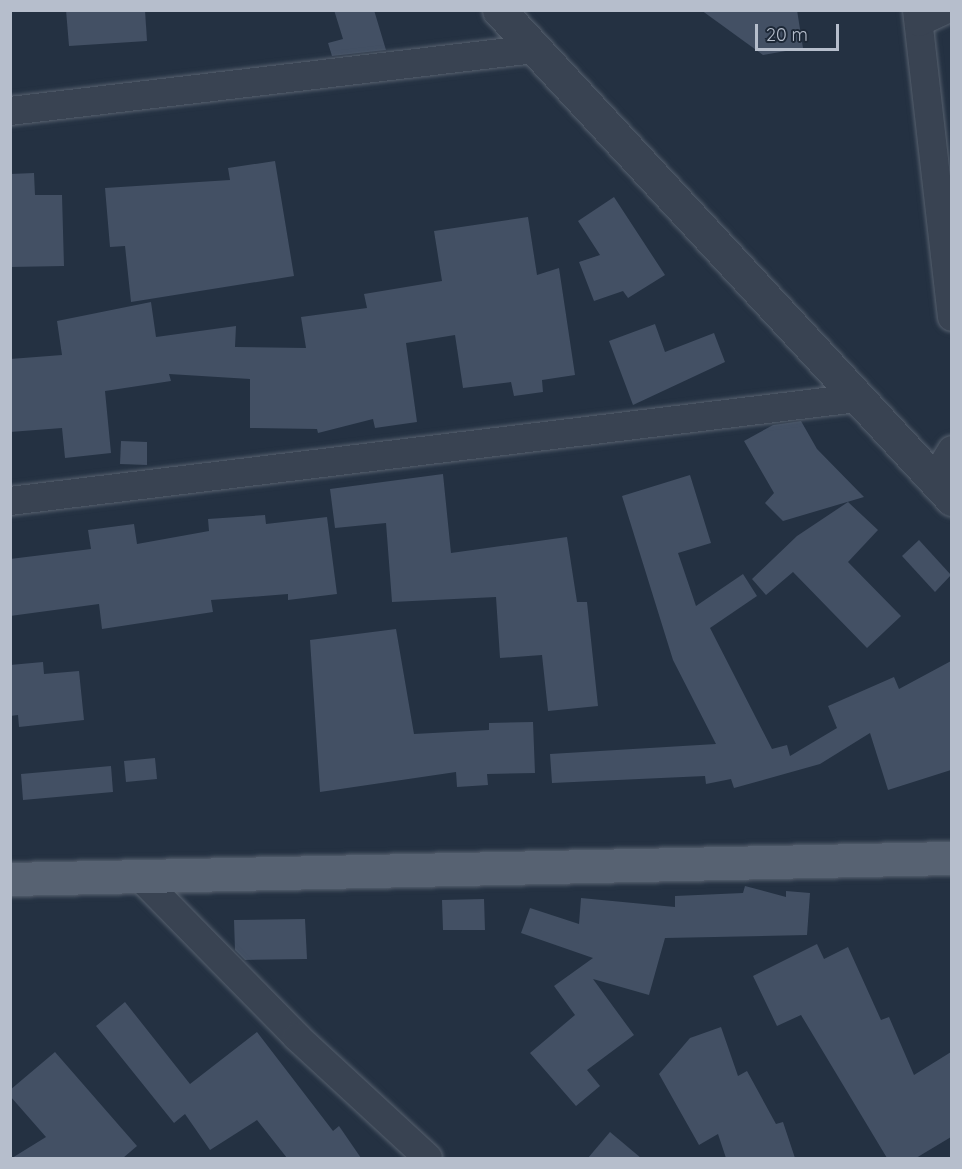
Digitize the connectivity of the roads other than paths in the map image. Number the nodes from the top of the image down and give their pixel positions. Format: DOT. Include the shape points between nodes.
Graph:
graph roads {
  1 [pos="499,10"];
  2 [pos="945,10"];
  3 [pos="918,16"];
  4 [pos="535,49"];
  5 [pos="10,111"];
  6 [pos="943,134"];
  7 [pos="951,317"];
  8 [pos="857,398"];
  9 [pos="951,450"];
  10 [pos="943,489"];
  11 [pos="10,501"];
  12 [pos="951,858"];
  13 [pos="139,876"];
  14 [pos="10,879"];
  15 [pos="428,1158"];
  1 -- 4 [label="street"];
  2 -- 3 [label="street"];
  3 -- 6 [label="street"];
  4 -- 5 [label="street"];
  4 -- 8 [label="street"];
  6 -- 7 [label="street"];
  8 -- 10 [label="street"];
  8 -- 11 [label="street"];
  9 -- 10 [label="street"];
  12 -- 13 [label="main road"];
  13 -- 14 [label="main road"];
  13 -- 15 [label="street" via="297,1037"];
}
